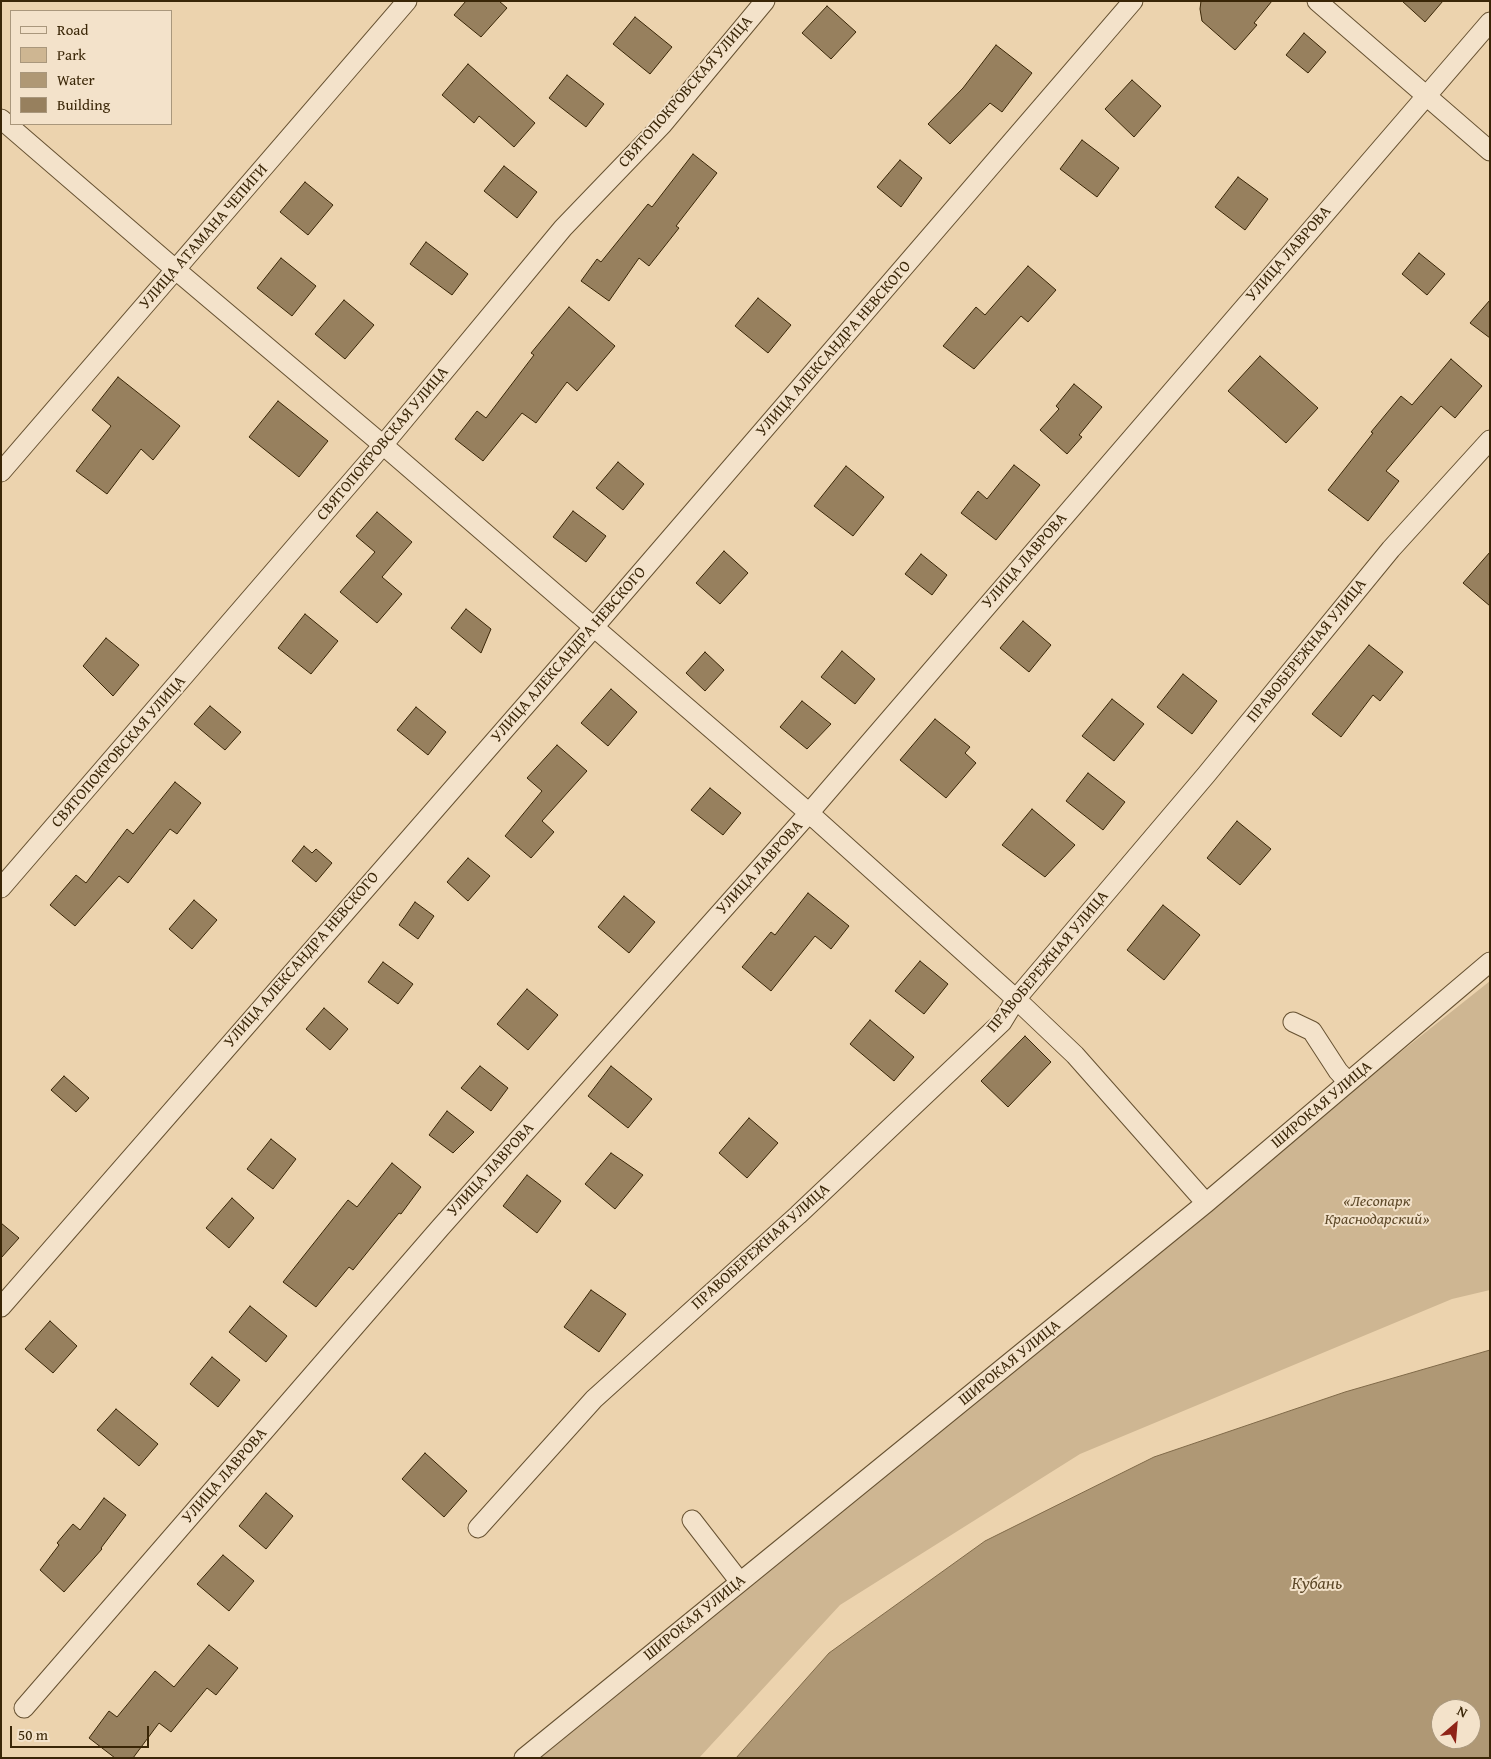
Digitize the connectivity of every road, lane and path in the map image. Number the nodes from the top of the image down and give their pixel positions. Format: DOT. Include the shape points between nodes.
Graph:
graph roads {
  1 [pos="407,1"];
  2 [pos="765,1"];
  3 [pos="1133,1"];
  4 [pos="1317,1"];
  5 [pos="1490,22"];
  6 [pos="1426,95"];
  7 [pos="1,119"];
  8 [pos="1490,151"];
  9 [pos="176,270"];
  10 [pos="1490,440"];
  11 [pos="383,445"];
  12 [pos="1,472"];
  13 [pos="594,627"];
  14 [pos="809,813"];
  15 [pos="1,888"];
  16 [pos="1490,962"];
  17 [pos="1016,999"];
  18 [pos="1293,1022"];
  19 [pos="1348,1082"];
  20 [pos="1206,1203"];
  21 [pos="1,1306"];
  22 [pos="692,1520"];
  23 [pos="478,1528"];
  24 [pos="740,1582"];
  25 [pos="24,1708"];
  26 [pos="524,1758"];
  1 -- 9 [label="street, УЛИЦА АТАМАНА ЧЕПИГИ"];
  2 -- 11 [label="street, СВЯТОПОКРОВСКАЯ УЛИЦА" via="662,126 563,228"];
  3 -- 13 [label="street, УЛИЦА АЛЕКСАНДРА НЕВСКОГО"];
  4 -- 6 [label="street"];
  5 -- 6 [label="street, УЛИЦА ЛАВРОВА"];
  6 -- 8 [label="street"];
  6 -- 14 [label="street, УЛИЦА ЛАВРОВА"];
  7 -- 9 [label="street"];
  9 -- 11 [label="street"];
  9 -- 12 [label="street, УЛИЦА АТАМАНА ЧЕПИГИ"];
  10 -- 17 [label="street, ПРАВОБЕРЕЖНАЯ УЛИЦА" via="1391,549 1206,775"];
  11 -- 13 [label="street"];
  11 -- 15 [label="street, СВЯТОПОКРОВСКАЯ УЛИЦА"];
  13 -- 14 [label="street"];
  13 -- 21 [label="street, УЛИЦА АЛЕКСАНДРА НЕВСКОГО"];
  14 -- 17 [label="street"];
  14 -- 25 [label="street, УЛИЦА ЛАВРОВА" via="440,1228"];
  16 -- 19 [label="street, ШИРОКАЯ УЛИЦА"];
  17 -- 20 [label="street" via="1075,1055"];
  17 -- 23 [label="street, ПРАВОБЕРЕЖНАЯ УЛИЦА" via="1002,1022 833,1182 594,1399"];
  18 -- 19 [label="street" via="1312,1031"];
  19 -- 20 [label="street, ШИРОКАЯ УЛИЦА"];
  20 -- 24 [label="street, ШИРОКАЯ УЛИЦА"];
  22 -- 24 [label="street"];
  24 -- 26 [label="street, ШИРОКАЯ УЛИЦА"];
}
